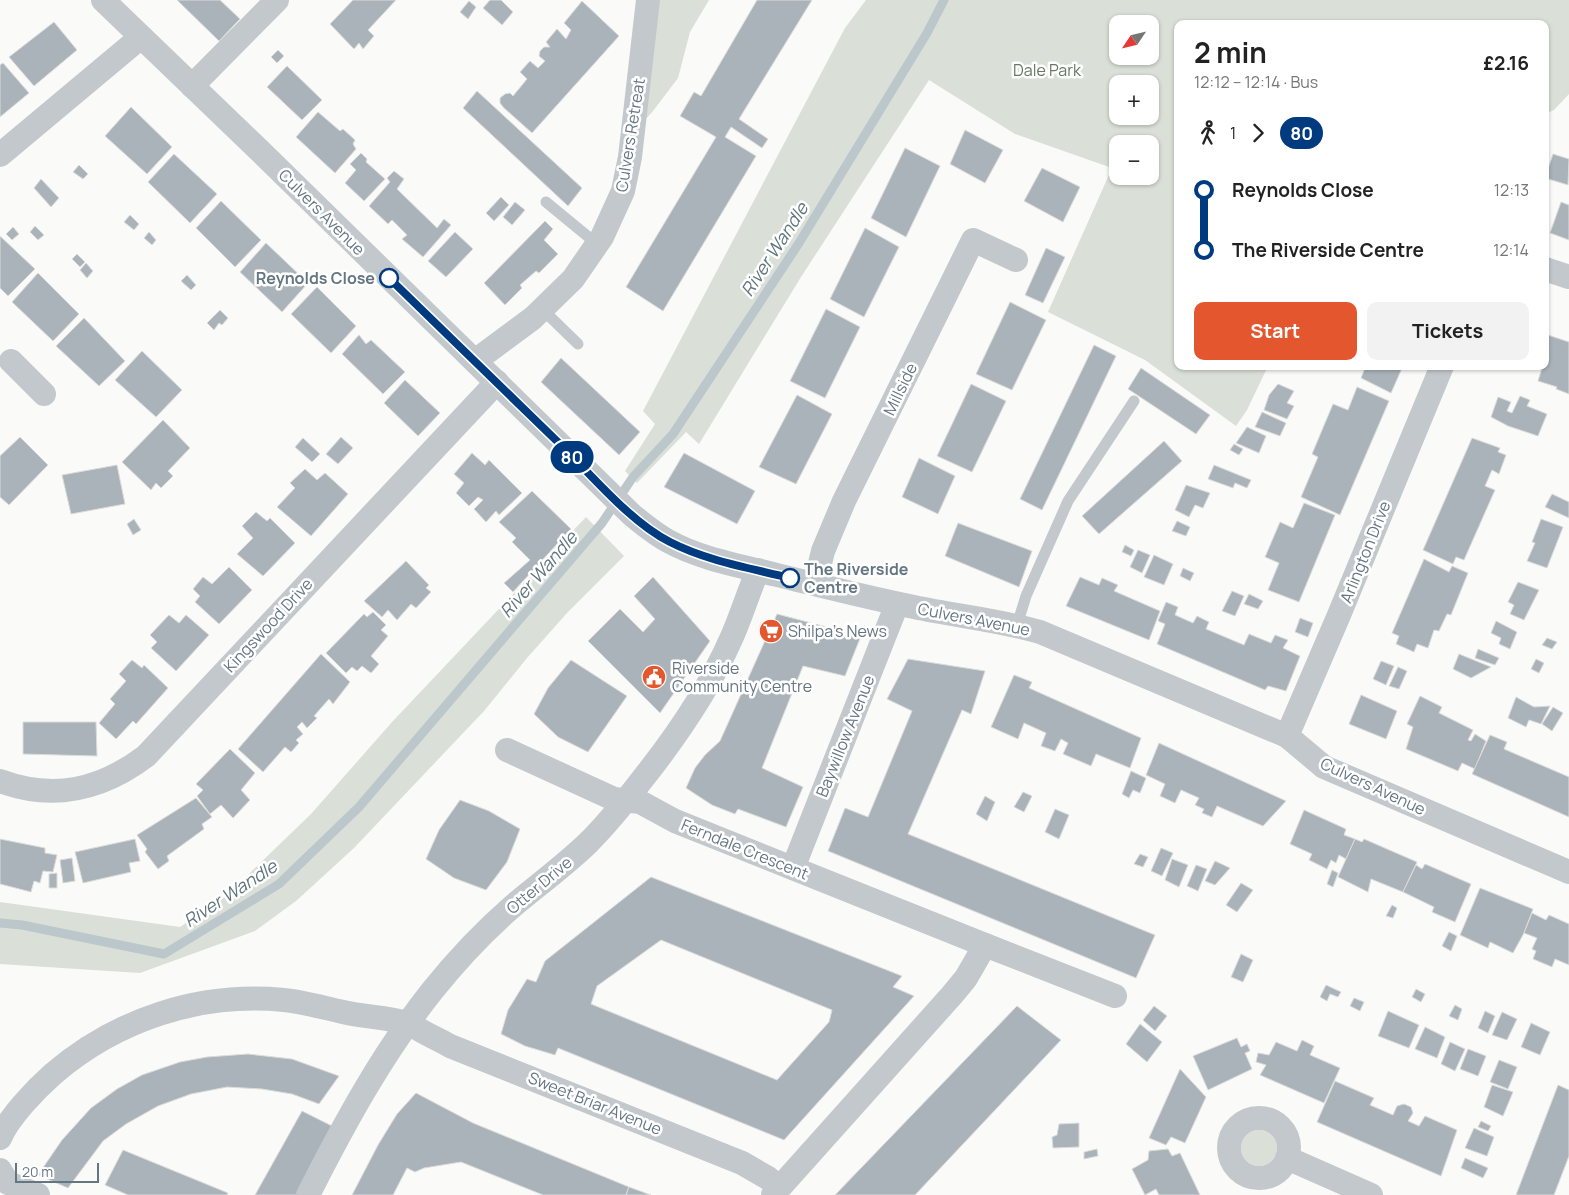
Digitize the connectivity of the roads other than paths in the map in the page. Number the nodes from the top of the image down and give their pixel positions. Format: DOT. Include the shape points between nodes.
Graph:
graph roads {
  1 [pos="103,0"];
  2 [pos="277,0"];
  3 [pos="648,0"];
  4 [pos="141,36"];
  5 [pos="192,86"];
  6 [pos="0,155"];
  7 [pos="546,202"];
  8 [pos="597,244"];
  9 [pos="1016,260"];
  10 [pos="1549,270"];
  11 [pos="1569,277"];
  12 [pos="542,309"];
  13 [pos="578,344"];
  14 [pos="4,361"];
  15 [pos="475,361"];
  16 [pos="1440,370"];
  17 [pos="497,382"];
  18 [pos="44,394"];
  19 [pos="1134,401"];
  20 [pos="758,570"];
  21 [pos="815,584"];
  22 [pos="897,604"];
  23 [pos="1017,625"];
  24 [pos="1287,736"];
  25 [pos="507,750"];
  26 [pos="0,781"];
  27 [pos="626,801"];
  28 [pos="793,868"];
  29 [pos="1569,872"];
  30 [pos="985,946"];
  31 [pos="1115,996"];
  32 [pos="408,1023"];
  33 [pos="0,1138"];
  34 [pos="1287,1158"];
  35 [pos="4,1176"];
  36 [pos="776,1191"];
  37 [pos="38,1195"];
  38 [pos="308,1195"];
  39 [pos="1371,1195"];
  1 -- 4 [label="street, Culvers Avenue"];
  2 -- 5 [label="street"];
  3 -- 8 [label="street, Culvers Retreat" via="623,191"];
  4 -- 5 [label="street, Culvers Avenue"];
  4 -- 6 [label="street"];
  5 -- 15 [label="street, Culvers Avenue"];
  7 -- 8 [label="lane"];
  8 -- 12 [label="street, Culvers Retreat" via="574,279"];
  9 -- 21 [label="street, Millside" via="973,240 834,524"];
  10 -- 11 [label="street"];
  12 -- 13 [label="lane"];
  12 -- 15 [label="street, Culvers Retreat"];
  14 -- 18 [label="street"];
  15 -- 17 [label="street, Culvers Avenue"];
  16 -- 24 [label="street, Arlington Drive"];
  17 -- 20 [label="street, Culvers Avenue" via="650,530 687,550"];
  17 -- 26 [label="street, Kingswood Drive" via="146,756 117,776 78,789 40,791"];
  19 -- 23 [label="lane" via="1068,501 1026,596"];
  20 -- 21 [label="street, Culvers Avenue"];
  20 -- 27 [label="street, Otter Drive" via="731,639 706,688 691,714"];
  21 -- 22 [label="street, Culvers Avenue"];
  22 -- 23 [label="street, Culvers Avenue"];
  22 -- 28 [label="street, Baywillow Avenue"];
  23 -- 24 [label="street, Culvers Avenue" via="1067,642"];
  24 -- 29 [label="street, Culvers Avenue" via="1324,767"];
  25 -- 27 [label="street, Ferndale Crescent" via="614,799"];
  27 -- 28 [label="street, Ferndale Crescent" via="640,802 675,820"];
  27 -- 32 [label="street, Otter Drive" via="558,871 484,932"];
  28 -- 30 [label="street, Ferndale Crescent"];
  30 -- 31 [label="street, Ferndale Crescent"];
  30 -- 36 [label="street" via="952,995"];
  32 -- 33 [label="street, Sweet Briar Avenue" via="286,1000 254,998 176,1009 134,1022 94,1043 68,1062 21,1107"];
  32 -- 36 [label="street, Sweet Briar Avenue" via="450,1046 742,1163 768,1178"];
  32 -- 38 [label="street, Otter Drive" via="377,1069"];
  34 -- 39 [label="street"];
  35 -- 37 [label="street"];
}
